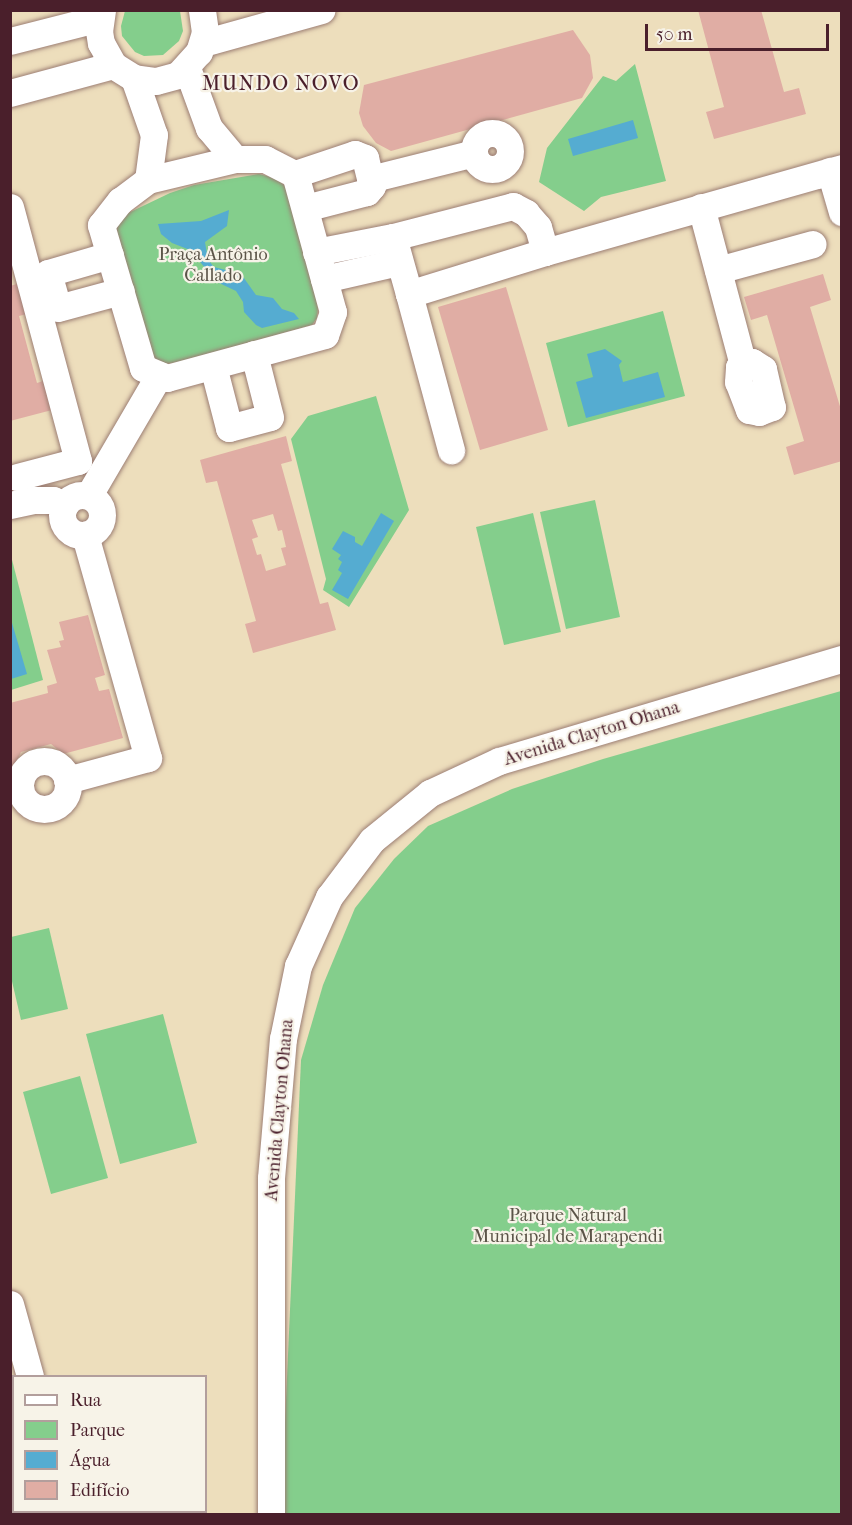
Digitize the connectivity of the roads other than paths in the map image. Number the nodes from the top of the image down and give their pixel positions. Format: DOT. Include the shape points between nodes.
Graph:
graph roads {
  1 [pos="202,10"];
  2 [pos="321,10"];
  3 [pos="101,14"];
  4 [pos="10,41"];
  5 [pos="203,43"];
  6 [pos="187,68"];
  7 [pos="123,72"];
  8 [pos="10,93"];
  9 [pos="474,153"];
  10 [pos="235,159"];
  11 [pos="836,169"];
  12 [pos="295,174"];
  13 [pos="370,179"];
  14 [pos="148,180"];
  15 [pos="10,207"];
  16 [pos="701,207"];
  17 [pos="305,208"];
  18 [pos="842,212"];
  19 [pos="813,244"];
  20 [pos="396,249"];
  21 [pos="316,252"];
  22 [pos="545,252"];
  23 [pos="110,255"];
  24 [pos="718,270"];
  25 [pos="37,271"];
  26 [pos="324,279"];
  27 [pos="121,291"];
  28 [pos="409,294"];
  29 [pos="50,316"];
  30 [pos="254,354"];
  31 [pos="743,365"];
  32 [pos="213,366"];
  33 [pos="159,375"];
  34 [pos="451,450"];
  35 [pos="17,477"];
  36 [pos="77,500"];
  37 [pos="10,505"];
  38 [pos="842,659"];
  39 [pos="67,780"];
  40 [pos="10,1304"];
  41 [pos="29,1375"];
  42 [pos="271,1515"];
  1 -- 5 [label="street"];
  2 -- 5 [label="street"];
  3 -- 4 [label="street"];
  3 -- 7 [label="street" via="101,43"];
  5 -- 6 [label="street"];
  6 -- 7 [label="street" via="167,80 156,81"];
  6 -- 10 [label="street" via="209,128"];
  7 -- 8 [label="street"];
  7 -- 14 [label="street" via="154,135"];
  9 -- 13 [label="street"];
  10 -- 12 [label="street" via="265,159"];
  10 -- 14 [label="street"];
  11 -- 16 [label="street"];
  11 -- 18 [label="street"];
  12 -- 13 [label="street" via="356,154 365,158"];
  12 -- 17 [label="street"];
  13 -- 17 [label="street" via="372,186 367,192"];
  14 -- 23 [label="street" via="120,201 101,225"];
  15 -- 25 [label="street"];
  16 -- 22 [label="street"];
  16 -- 24 [label="street"];
  17 -- 21 [label="street"];
  19 -- 24 [label="street"];
  20 -- 21 [label="street"];
  20 -- 22 [label="street" via="513,206 526,213 538,227"];
  20 -- 26 [label="street"];
  20 -- 28 [label="street"];
  21 -- 26 [label="street"];
  22 -- 28 [label="street"];
  23 -- 25 [label="street"];
  23 -- 27 [label="street"];
  24 -- 31 [label="street"];
  25 -- 29 [label="street"];
  26 -- 30 [label="street" via="333,312 325,335"];
  27 -- 29 [label="street"];
  27 -- 33 [label="street" via="143,368"];
  28 -- 34 [label="street"];
  29 -- 35 [label="street" via="78,461"];
  30 -- 32 [label="street"];
  30 -- 32 [label="street" via="270,417 229,428"];
  32 -- 33 [label="street" via="167,378"];
  33 -- 36 [label="street"];
  36 -- 37 [label="street" via="33,500"];
  36 -- 39 [label="street" via="100,504 102,517 96,530 85,535 148,758"];
  38 -- 42 [label="street, Avenida Clayton Ohana" via="489,766 430,794 372,840 329,897 298,966 284,1039 271,1179"];
  40 -- 41 [label="street"];
}
